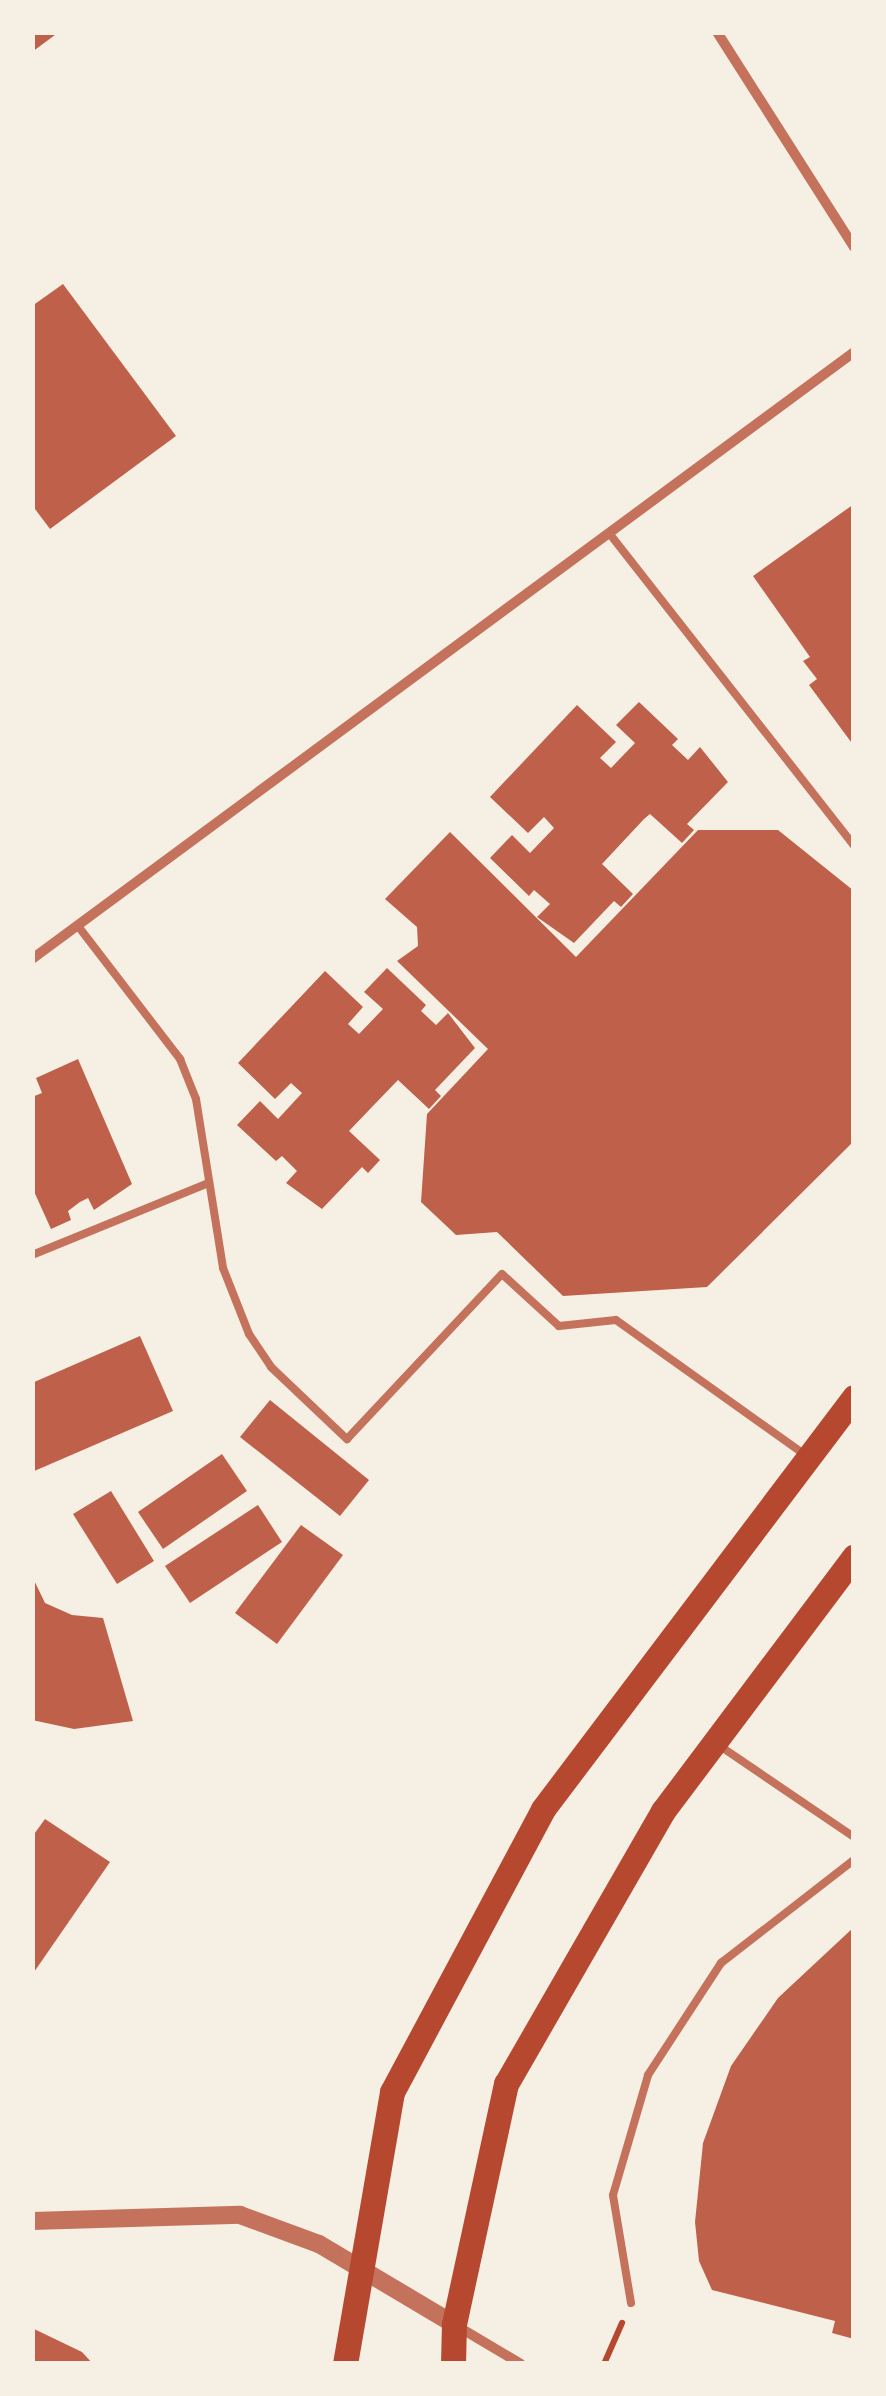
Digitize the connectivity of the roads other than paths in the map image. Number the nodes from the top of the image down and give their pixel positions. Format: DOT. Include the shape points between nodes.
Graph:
graph roads {
  1 [pos="718,32"];
  2 [pos="854,247"];
  3 [pos="854,352"];
  4 [pos="609,533"];
  5 [pos="854,846"];
  6 [pos="78,926"];
  7 [pos="32,960"];
  8 [pos="206,1184"];
  9 [pos="32,1256"];
  10 [pos="854,1397"];
  11 [pos="807,1456"];
  12 [pos="854,1557"];
  13 [pos="714,1742"];
  14 [pos="854,1837"];
  15 [pos="854,1860"];
  16 [pos="32,2221"];
  17 [pos="359,2264"];
  18 [pos="631,2304"];
  19 [pos="454,2324"];
  20 [pos="345,2364"];
  21 [pos="453,2364"];
  22 [pos="521,2364"];
  1 -- 2 [label="street"];
  3 -- 4 [label="street"];
  4 -- 5 [label="lane"];
  4 -- 6 [label="street"];
  6 -- 7 [label="street"];
  6 -- 8 [label="lane" via="180,1059 196,1099"];
  8 -- 9 [label="lane"];
  8 -- 11 [label="lane" via="223,1268 249,1334 271,1368 348,1439 502,1274 559,1326 616,1320"];
  10 -- 11 [label="main road"];
  11 -- 17 [label="main road" via="543,1809 392,2092"];
  12 -- 13 [label="main road"];
  13 -- 14 [label="lane"];
  13 -- 19 [label="main road" via="663,1810 506,2084"];
  15 -- 18 [label="lane" via="722,1963 648,2075 614,2195"];
  16 -- 17 [label="street" via="240,2215 276,2224"];
  17 -- 19 [label="street"];
  17 -- 20 [label="main road"];
  19 -- 21 [label="main road"];
  19 -- 22 [label="street"];
}
